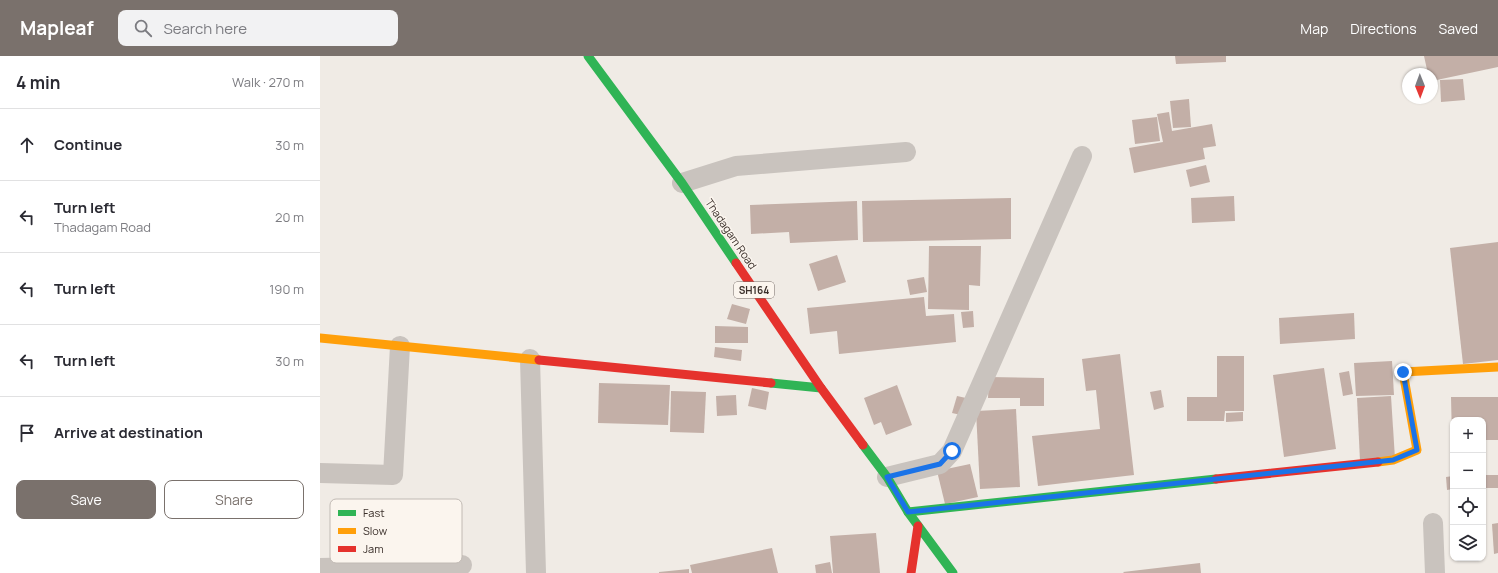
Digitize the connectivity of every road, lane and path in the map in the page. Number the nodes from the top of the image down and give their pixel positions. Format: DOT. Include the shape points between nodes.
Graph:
graph roads {
  1 [pos="588,56"];
  2 [pos="906,152"];
  3 [pos="1082,156"];
  4 [pos="682,183"];
  5 [pos="320,338"];
  6 [pos="400,346"];
  7 [pos="530,359"];
  8 [pos="1498,367"];
  9 [pos="821,388"];
  10 [pos="320,473"];
  11 [pos="887,477"];
  12 [pos="908,512"];
  13 [pos="1433,523"];
  14 [pos="918,526"];
  15 [pos="462,565"];
  16 [pos="320,568"];
  17 [pos="536,573"];
  18 [pos="911,573"];
  19 [pos="953,573"];
  20 [pos="1435,573"];
  1 -- 4 [label="street, Thadagam Road / SH164"];
  2 -- 4 [label="street" via="736,166"];
  3 -- 11 [label="street" via="952,451 940,464"];
  4 -- 9 [label="street, Thadagam Road / SH164"];
  5 -- 6 [label="street"];
  6 -- 7 [label="street"];
  6 -- 10 [label="street" via="393,476"];
  7 -- 9 [label="street"];
  7 -- 17 [label="street"];
  8 -- 12 [label="street" via="1403,372 1417,450 1393,460"];
  9 -- 11 [label="street, Thadagam Road / SH164"];
  11 -- 12 [label="street, Thadagam Road / SH164"];
  12 -- 14 [label="street, Thadagam Road / SH164"];
  13 -- 20 [label="street"];
  14 -- 18 [label="street"];
  14 -- 19 [label="street, SH164"];
  15 -- 16 [label="street"];
}
